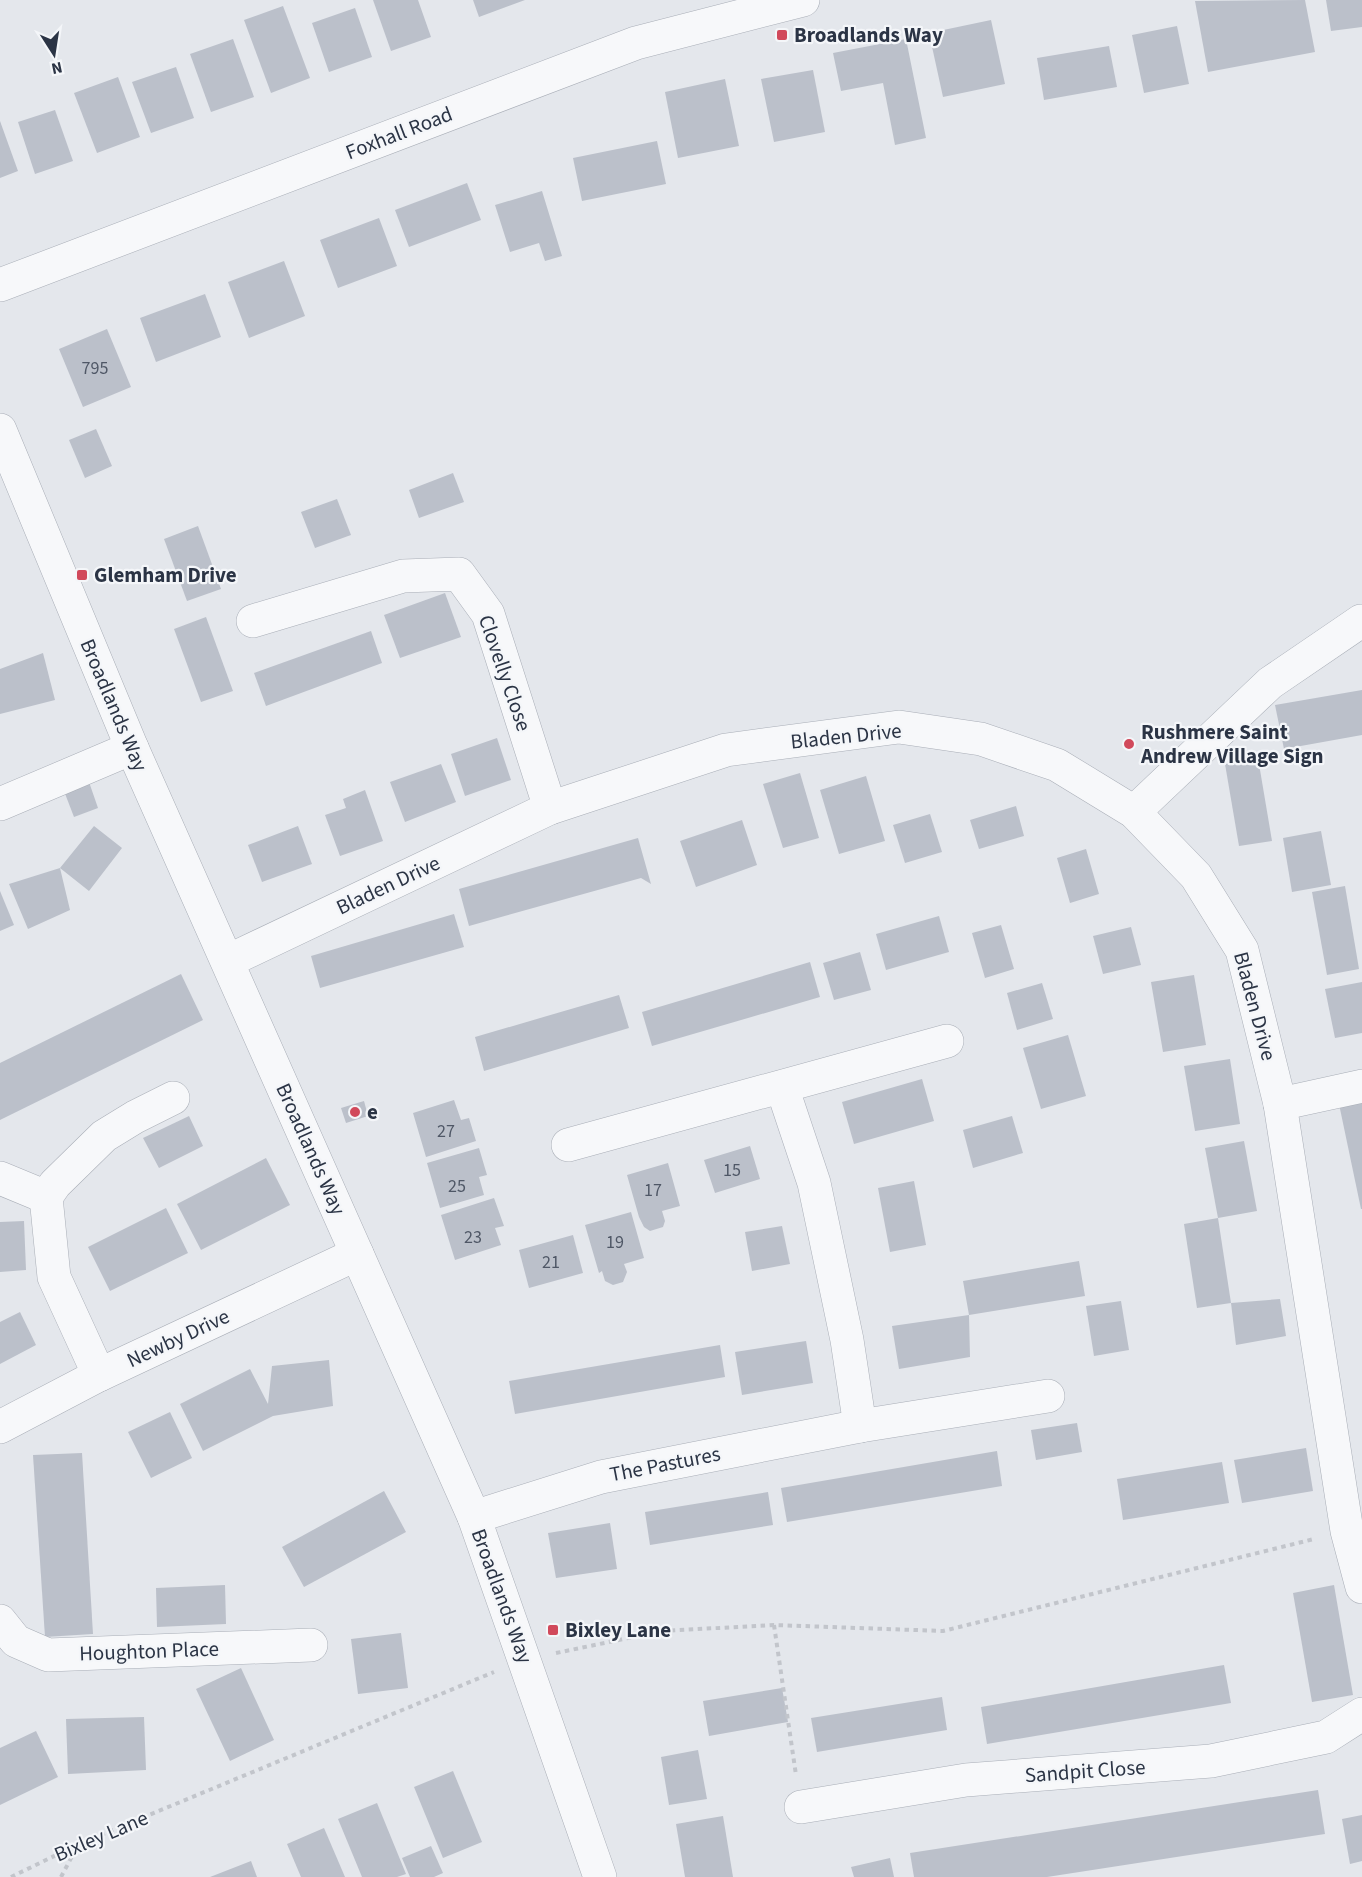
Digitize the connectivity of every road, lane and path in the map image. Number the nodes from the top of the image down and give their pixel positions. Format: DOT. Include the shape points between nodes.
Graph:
graph roads {
  1 [pos="803,0"];
  2 [pos="0,285"];
  3 [pos="0,430"];
  4 [pos="253,621"];
  5 [pos="1361,621"];
  6 [pos="132,748"];
  7 [pos="0,804"];
  8 [pos="550,808"];
  9 [pos="1134,812"];
  10 [pos="228,961"];
  11 [pos="947,1041"];
  12 [pos="1362,1086"];
  13 [pos="782,1087"];
  14 [pos="173,1098"];
  15 [pos="1280,1104"];
  16 [pos="568,1145"];
  17 [pos="0,1178"];
  18 [pos="46,1197"];
  19 [pos="357,1254"];
  20 [pos="99,1375"];
  21 [pos="1048,1396"];
  22 [pos="860,1426"];
  23 [pos="0,1427"];
  24 [pos="474,1517"];
  25 [pos="1347,1530"];
  26 [pos="1362,1587"];
  27 [pos="0,1621"];
  28 [pos="774,1625"];
  29 [pos="311,1645"];
  30 [pos="525,1660"];
  31 [pos="1362,1714"];
  32 [pos="801,1807"];
  33 [pos="79,1844"];
  34 [pos="11,1877"];
  35 [pos="61,1877"];
  36 [pos="600,1877"];
  1 -- 2 [label="street, Foxhall Road" via="636,43"];
  3 -- 6 [label="street, Broadlands Way"];
  4 -- 8 [label="street, Clovelly Close" via="403,576 459,574 488,614"];
  5 -- 9 [label="street" via="1270,683"];
  6 -- 7 [label="street"];
  6 -- 10 [label="street, Broadlands Way"];
  8 -- 9 [label="street, Bladen Drive" via="726,750 899,728 981,739 1057,765"];
  8 -- 10 [label="street, Bladen Drive"];
  9 -- 15 [label="street, Bladen Drive" via="1196,876 1242,950"];
  10 -- 19 [label="street, Broadlands Way"];
  11 -- 13 [label="street"];
  12 -- 15 [label="street"];
  13 -- 16 [label="street"];
  13 -- 22 [label="street" via="814,1183 848,1340"];
  14 -- 18 [label="street" via="105,1136"];
  15 -- 25 [label="street, Bladen Drive"];
  17 -- 18 [label="street"];
  18 -- 20 [label="street" via="54,1277"];
  19 -- 20 [label="street, Newby Drive"];
  19 -- 24 [label="street, Broadlands Way"];
  20 -- 23 [label="street, Newby Drive"];
  21 -- 22 [label="street, The Pastures"];
  22 -- 24 [label="street, The Pastures" via="601,1477"];
  24 -- 30 [label="street, Broadlands Way"];
  25 -- 26 [label="street, Bladen Drive"];
  25 -- 28 [label="path, Bixley Lane" via="943,1631"];
  27 -- 29 [label="street, Houghton Place" via="16,1641 48,1655"];
  28 -- 30 [label="path, Bixley Lane" via="662,1631"];
  28 -- 32 [label="path"];
  30 -- 33 [label="path, Bixley Lane"];
  30 -- 36 [label="street, Broadlands Way"];
  31 -- 32 [label="street, Sandpit Close" via="1326,1737 1211,1761 966,1780"];
  33 -- 34 [label="path, Bixley Lane"];
  33 -- 35 [label="path"];
}
